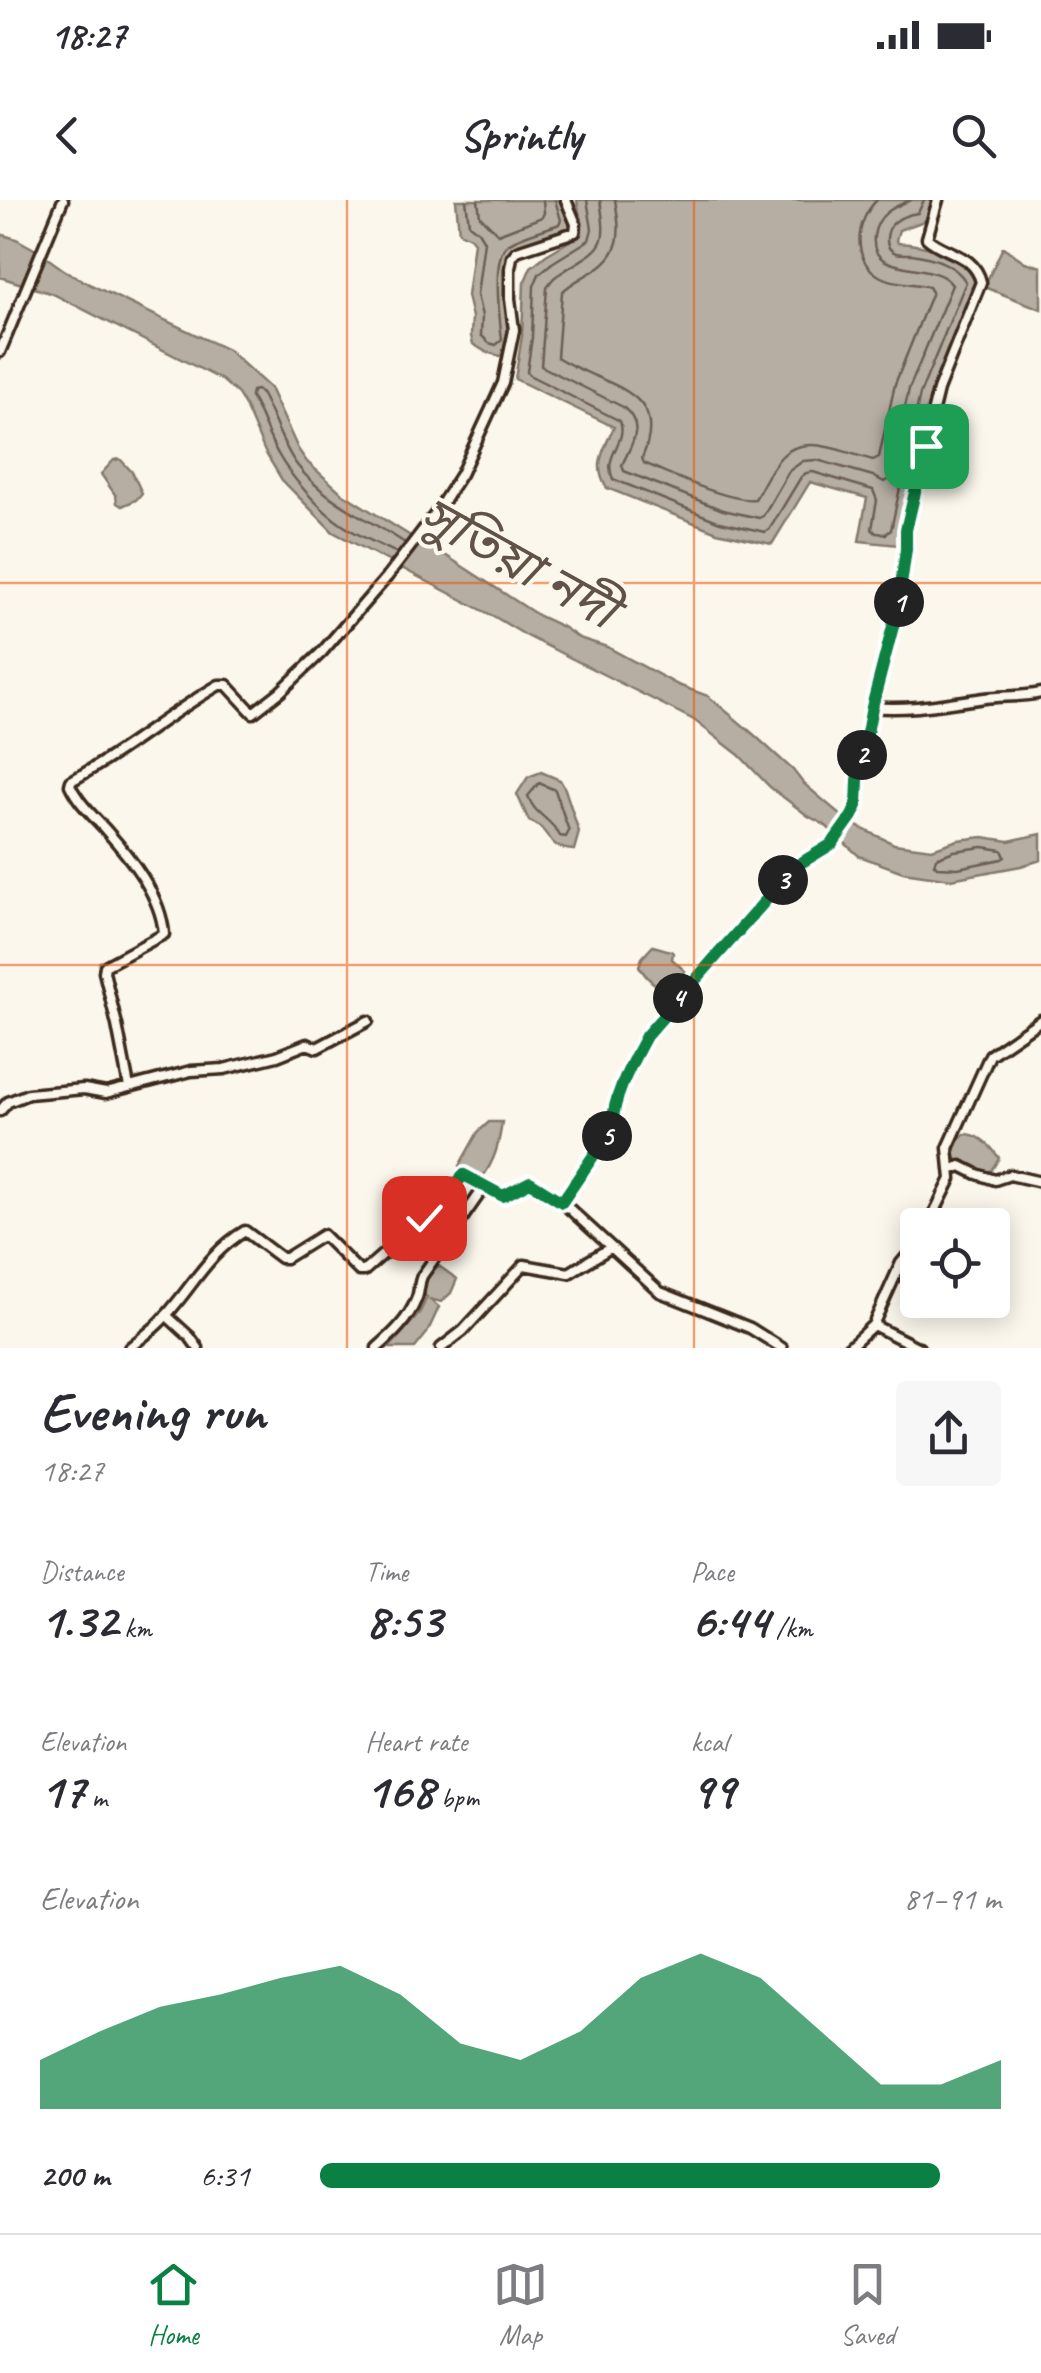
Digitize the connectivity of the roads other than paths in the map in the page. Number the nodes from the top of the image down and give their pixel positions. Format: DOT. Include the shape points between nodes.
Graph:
graph roads {
  1 [pos="63,200"];
  2 [pos="566,200"];
  3 [pos="938,200"];
  4 [pos="0,352"];
  5 [pos="1041,693"];
  6 [pos="872,707"];
  7 [pos="368,1020"];
  8 [pos="1041,1020"];
  9 [pos="129,1087"];
  10 [pos="0,1111"];
  11 [pos="950,1170"];
  12 [pos="1041,1182"];
  13 [pos="485,1186"];
  14 [pos="562,1202"];
  15 [pos="936,1208"];
  16 [pos="610,1248"];
  17 [pos="900,1265"];
  18 [pos="166,1315"];
  19 [pos="873,1325"];
  20 [pos="129,1348"];
  21 [pos="198,1348"];
  22 [pos="377,1348"];
  23 [pos="441,1348"];
  24 [pos="782,1348"];
  25 [pos="848,1348"];
  26 [pos="919,1348"];
  1 -- 4 [label="street"];
  2 -- 9 [label="street" via="575,232 517,251 511,260 514,330 503,382 461,474 387,577 306,669 253,713 227,685 219,685 71,781 75,796 138,871 163,924 164,934 105,966"];
  3 -- 6 [label="street" via="927,238 965,260 982,282 938,390 906,530 898,607"];
  5 -- 6 [label="street"];
  6 -- 14 [label="street" via="852,816 832,844 796,866 646,1036 612,1114 613,1127"];
  7 -- 9 [label="street" via="317,1048 307,1044"];
  8 -- 11 [label="street" via="990,1055 948,1148"];
  9 -- 10 [label="street" via="28,1094"];
  11 -- 12 [label="street" via="960,1166 995,1180 1010,1175"];
  11 -- 15 [label="street"];
  13 -- 14 [label="street" via="503,1196 530,1182"];
  13 -- 18 [label="street" via="464,1175 364,1271 323,1235 281,1258 245,1231 216,1252"];
  13 -- 22 [label="street" via="422,1276 402,1324"];
  14 -- 16 [label="street"];
  16 -- 23 [label="street" via="569,1273 524,1265"];
  16 -- 24 [label="street" via="660,1292"];
  17 -- 19 [label="street"];
  18 -- 20 [label="street"];
  18 -- 21 [label="street"];
  19 -- 25 [label="street"];
  19 -- 26 [label="street"];
}
